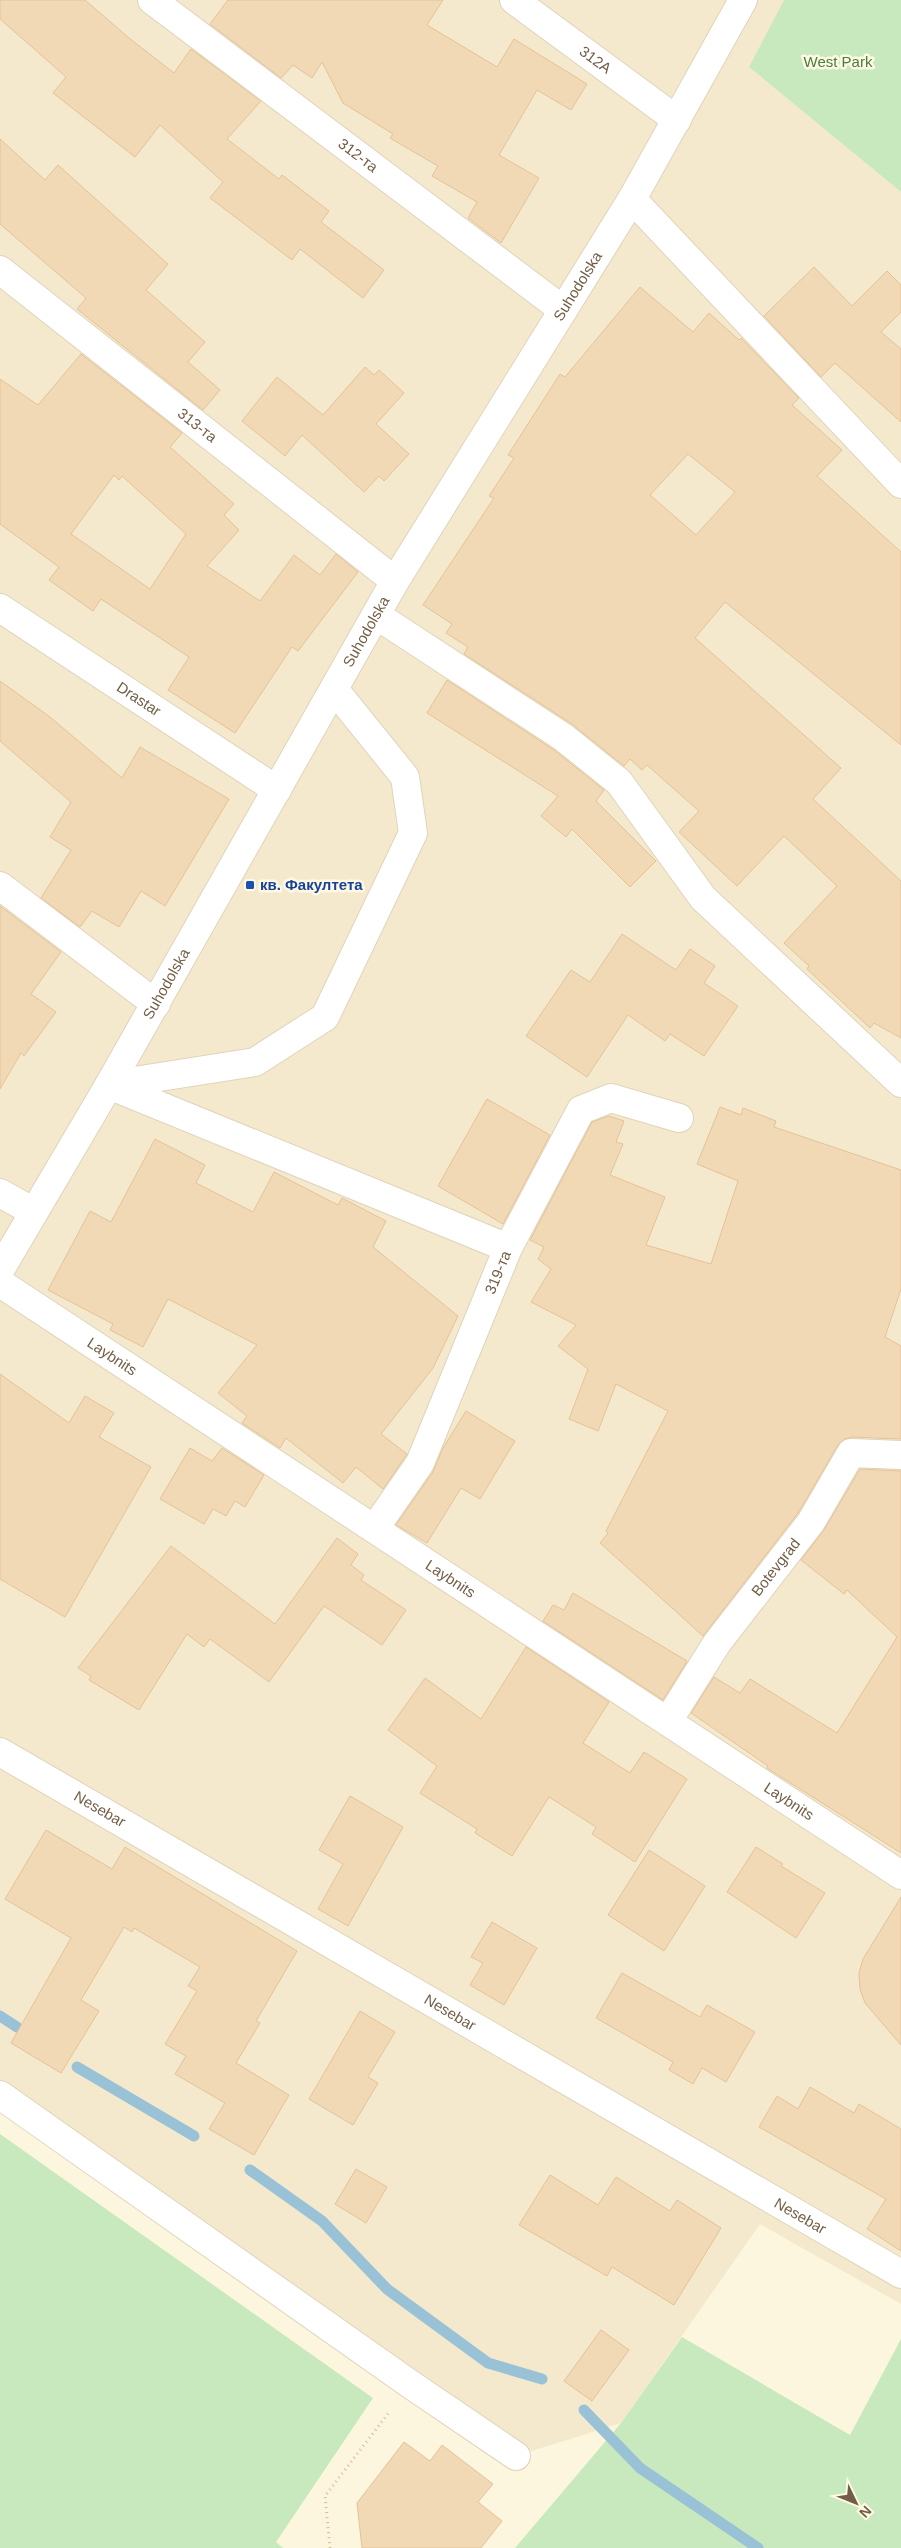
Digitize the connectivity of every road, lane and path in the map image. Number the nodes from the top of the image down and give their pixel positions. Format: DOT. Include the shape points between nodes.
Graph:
graph roads {
  1 [pos="152,0"];
  2 [pos="514,0"];
  3 [pos="743,0"];
  4 [pos="677,120"];
  5 [pos="632,199"];
  6 [pos="0,270"];
  7 [pos="563,310"];
  8 [pos="901,484"];
  9 [pos="395,581"];
  10 [pos="0,608"];
  11 [pos="376,615"];
  12 [pos="334,689"];
  13 [pos="277,790"];
  14 [pos="0,886"];
  15 [pos="156,1004"];
  16 [pos="901,1083"];
  17 [pos="110,1086"];
  18 [pos="679,1118"];
  19 [pos="0,1193"];
  20 [pos="34,1212"];
  21 [pos="508,1248"];
  22 [pos="0,1270"];
  23 [pos="0,1283"];
  24 [pos="901,1455"];
  25 [pos="375,1528"];
  26 [pos="668,1721"];
  27 [pos="0,1752"];
  28 [pos="901,1875"];
  29 [pos="0,2095"];
  30 [pos="901,2274"];
  31 [pos="410,2384"];
  32 [pos="516,2456"];
  33 [pos="330,2548"];
  1 -- 7 [label="street, 312-та"];
  2 -- 4 [label="street, 312А"];
  3 -- 4 [label="street, Suhodolska"];
  4 -- 5 [label="street, Suhodolska"];
  5 -- 7 [label="street, Suhodolska"];
  5 -- 8 [label="street"];
  6 -- 9 [label="street, 313-та"];
  7 -- 9 [label="street, Suhodolska"];
  9 -- 11 [label="street, Suhodolska"];
  10 -- 13 [label="street, Drastar"];
  11 -- 12 [label="street, Suhodolska"];
  11 -- 16 [label="street" via="563,737 619,782 703,898"];
  12 -- 13 [label="street, Suhodolska"];
  12 -- 17 [label="street" via="405,777 413,833 325,1017 254,1062"];
  13 -- 15 [label="street, Suhodolska"];
  14 -- 15 [label="street"];
  15 -- 17 [label="street, Suhodolska"];
  17 -- 20 [label="street, Suhodolska"];
  17 -- 21 [label="street"];
  18 -- 21 [label="street, 319-та" via="611,1098 581,1110"];
  19 -- 20 [label="street"];
  20 -- 22 [label="street, Suhodolska"];
  21 -- 25 [label="street, 319-та" via="420,1463"];
  23 -- 25 [label="street, Laybnits"];
  24 -- 26 [label="street, Botevgrad" via="850,1453 811,1522 717,1643"];
  25 -- 26 [label="street, Laybnits"];
  26 -- 28 [label="street, Laybnits"];
  27 -- 30 [label="street, Nesebar"];
  29 -- 31 [label="street"];
  31 -- 32 [label="street"];
  31 -- 33 [label="path" via="325,2496"];
}
